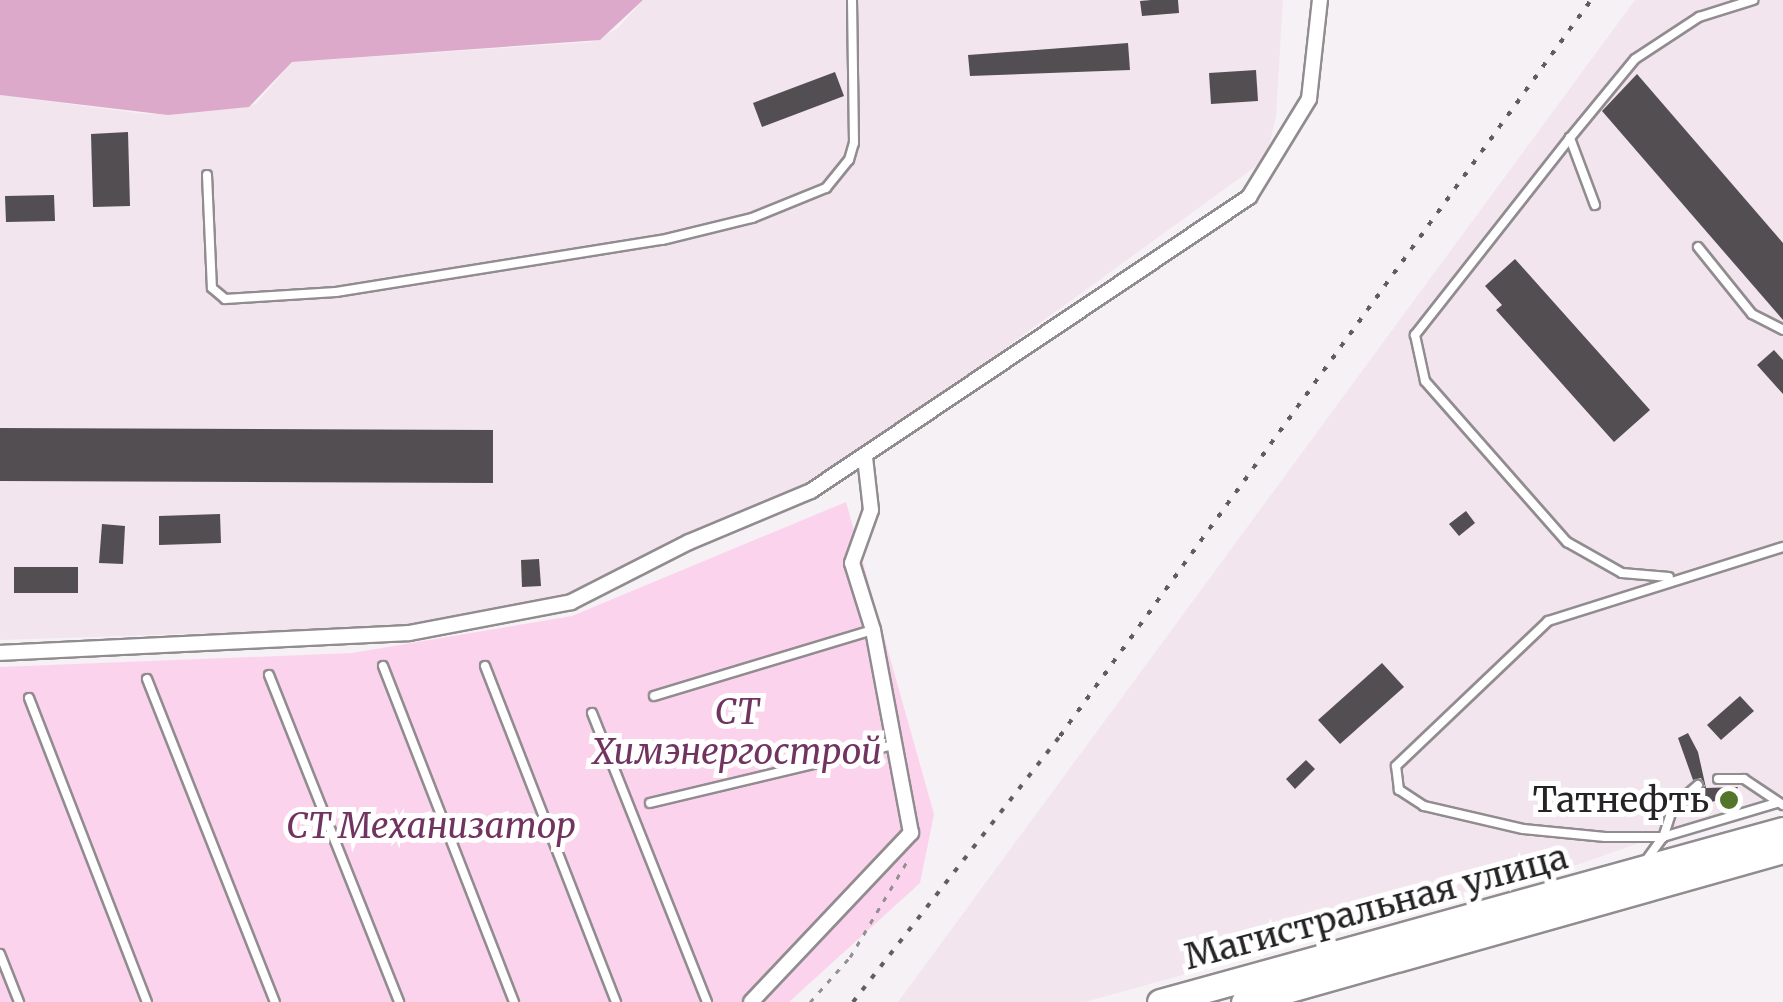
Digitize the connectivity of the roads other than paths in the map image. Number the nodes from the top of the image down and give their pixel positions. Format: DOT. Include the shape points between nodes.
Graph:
graph roads {
  1 [pos="852,0"];
  2 [pos="1320,0"];
  3 [pos="1753,0"];
  4 [pos="1570,138"];
  5 [pos="206,174"];
  6 [pos="1595,205"];
  7 [pos="1698,247"];
  8 [pos="1783,330"];
  9 [pos="866,457"];
  10 [pos="1783,547"];
  11 [pos="1673,578"];
  12 [pos="874,630"];
  13 [pos="0,653"];
  14 [pos="383,666"];
  15 [pos="485,666"];
  16 [pos="269,675"];
  17 [pos="147,678"];
  18 [pos="654,696"];
  19 [pos="29,698"];
  20 [pos="592,714"];
  21 [pos="894,745"];
  22 [pos="1718,779"];
  23 [pos="1698,785"];
  24 [pos="650,804"];
  25 [pos="1780,804"];
  26 [pos="1783,830"];
  27 [pos="1663,837"];
  28 [pos="1783,850"];
  29 [pos="1637,872"];
  30 [pos="0,954"];
  31 [pos="19,1002"];
  32 [pos="147,1002"];
  33 [pos="275,1002"];
  34 [pos="399,1002"];
  35 [pos="514,1002"];
  36 [pos="616,1002"];
  37 [pos="706,1002"];
  38 [pos="751,1002"];
  39 [pos="1160,1002"];
  40 [pos="1244,1002"];
  1 -- 5 [label="lane" via="849,160 826,188 752,218 435,278 225,298 212,288"];
  2 -- 9 [label="street" via="1309,99 1249,197"];
  3 -- 4 [label="lane" via="1698,17 1635,59"];
  4 -- 6 [label="lane"];
  4 -- 11 [label="lane" via="1414,336 1426,381 1567,542 1622,573"];
  7 -- 8 [label="lane" via="1752,314"];
  9 -- 12 [label="street" via="871,510 852,563"];
  9 -- 13 [label="street" via="811,491 571,602 409,634"];
  10 -- 11 [label="lane"];
  11 -- 27 [label="lane" via="1548,621 1396,766 1398,790 1424,806 1522,829"];
  12 -- 18 [label="lane"];
  12 -- 21 [label="street"];
  14 -- 35 [label="lane"];
  15 -- 36 [label="lane"];
  16 -- 34 [label="lane"];
  17 -- 33 [label="lane"];
  19 -- 32 [label="lane"];
  20 -- 37 [label="lane"];
  21 -- 24 [label="lane"];
  21 -- 38 [label="street" via="911,833"];
  22 -- 25 [label="lane" via="1744,779"];
  23 -- 27 [label="lane" via="1673,807"];
  25 -- 27 [label="lane"];
  26 -- 29 [label="highway, Магистральная улица"];
  27 -- 29 [label="lane"];
  28 -- 40 [label="highway, Магистральная улица"];
  29 -- 39 [label="highway, Магистральная улица"];
  30 -- 31 [label="lane"];
}
